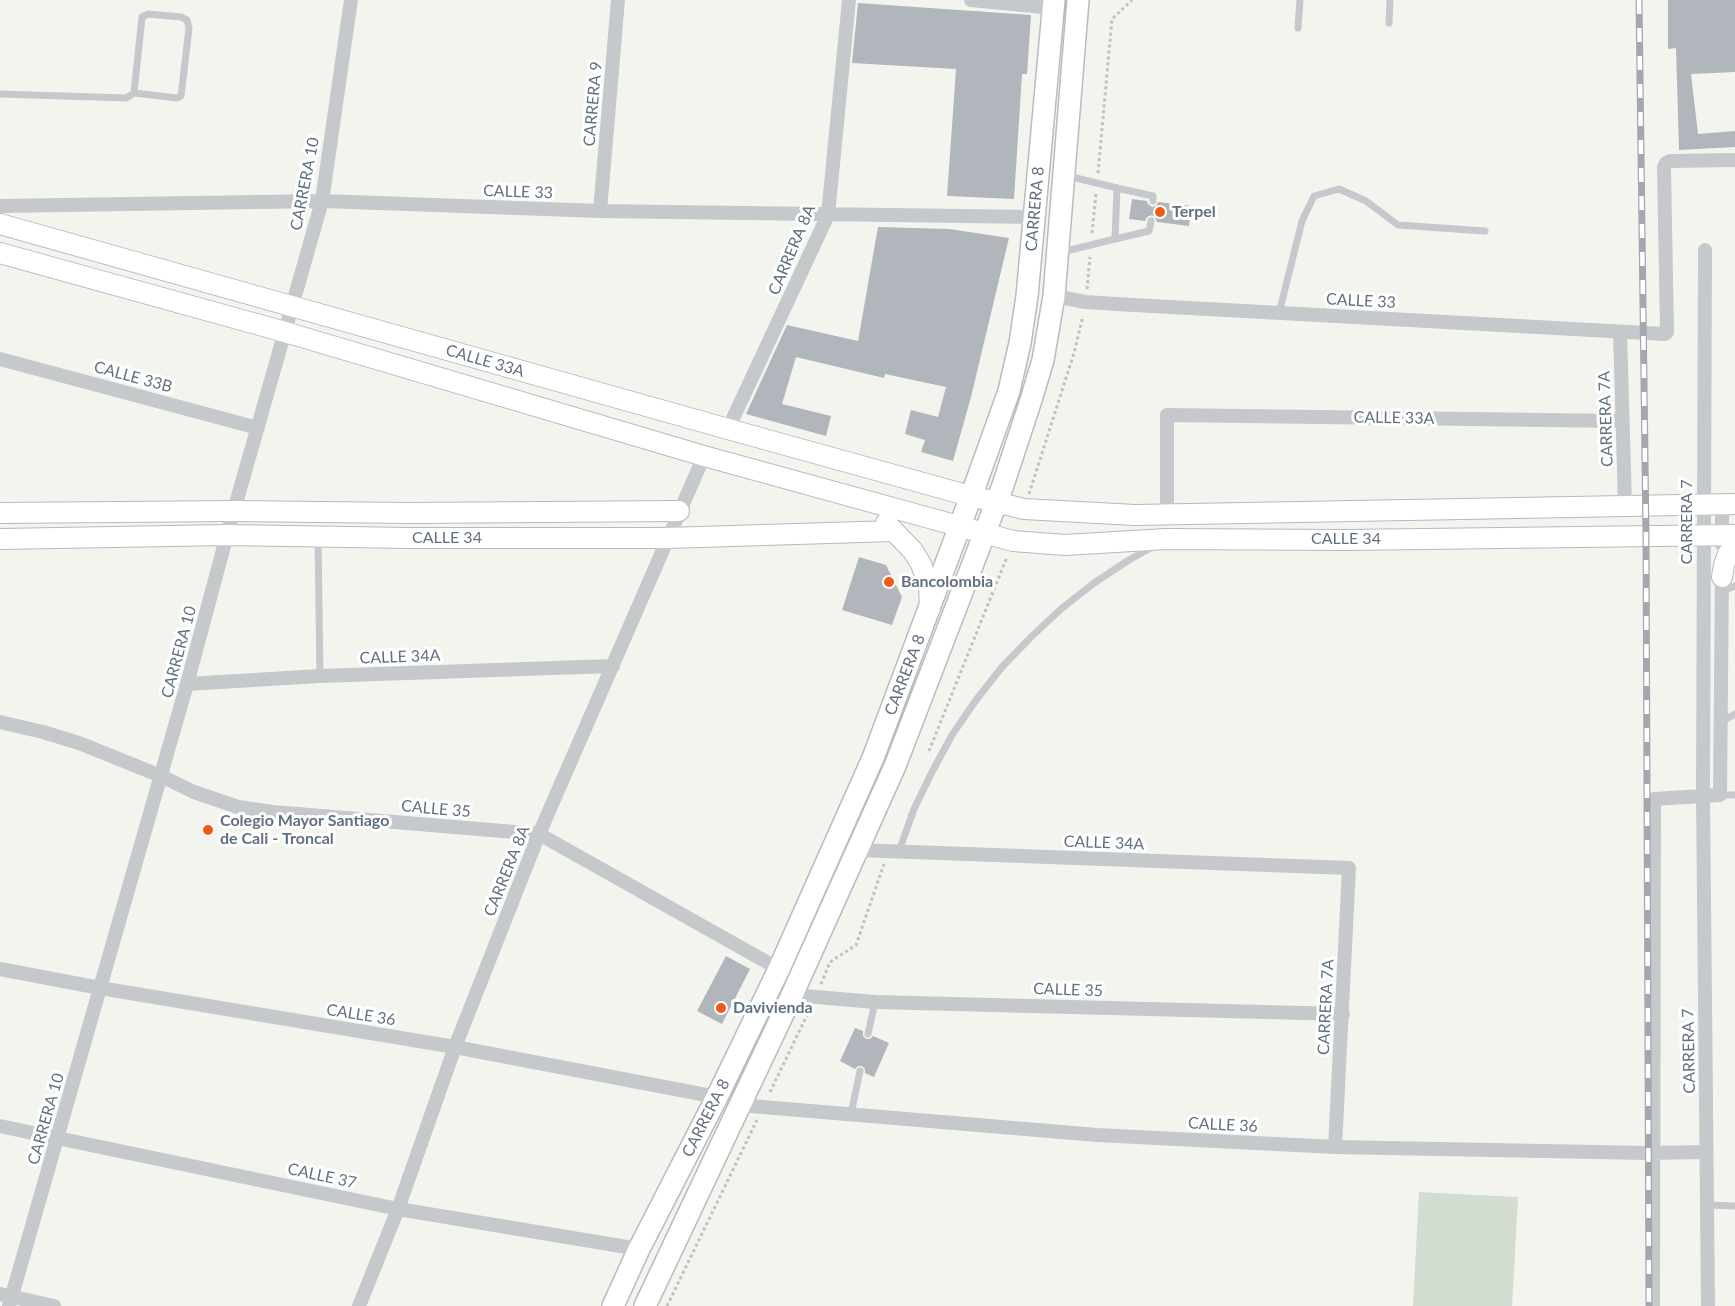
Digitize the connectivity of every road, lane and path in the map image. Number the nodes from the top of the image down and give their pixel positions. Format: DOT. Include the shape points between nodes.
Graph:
graph roads {
  1 [pos="351,0"];
  2 [pos="618,0"];
  3 [pos="849,0"];
  4 [pos="970,0"];
  5 [pos="1078,0"];
  6 [pos="1132,0"];
  7 [pos="1300,0"];
  8 [pos="1390,0"];
  9 [pos="1054,4"];
  10 [pos="1112,19"];
  11 [pos="1389,23"];
  12 [pos="1298,28"];
  13 [pos="134,93"];
  14 [pos="0,94"];
  15 [pos="1735,160"];
  16 [pos="1064,175"];
  17 [pos="1117,188"];
  18 [pos="322,201"];
  19 [pos="1153,201"];
  20 [pos="0,206"];
  21 [pos="600,211"];
  22 [pos="828,214"];
  23 [pos="1035,217"];
  24 [pos="1151,221"];
  25 [pos="0,224"];
  26 [pos="1485,231"];
  27 [pos="1115,239"];
  28 [pos="1705,249"];
  29 [pos="1056,253"];
  30 [pos="0,254"];
  31 [pos="1054,296"];
  32 [pos="292,306"];
  33 [pos="1279,313"];
  34 [pos="285,332"];
  35 [pos="1620,332"];
  36 [pos="0,358"];
  37 [pos="1622,421"];
  38 [pos="258,428"];
  39 [pos="728,429"];
  40 [pos="704,456"];
  41 [pos="777,477"];
  42 [pos="971,496"];
  43 [pos="851,497"];
  44 [pos="996,503"];
  45 [pos="1720,504"];
  46 [pos="1625,505"];
  47 [pos="234,511"];
  48 [pos="679,511"];
  49 [pos="1346,511"];
  50 [pos="0,513"];
  51 [pos="408,513"];
  52 [pos="1167,513"];
  53 [pos="962,521"];
  54 [pos="894,531"];
  55 [pos="985,533"];
  56 [pos="227,535"];
  57 [pos="318,537"];
  58 [pos="1724,537"];
  59 [pos="408,538"];
  60 [pos="667,538"];
  61 [pos="0,539"];
  62 [pos="1166,539"];
  63 [pos="1346,540"];
  64 [pos="1726,585"];
  65 [pos="930,608"];
  66 [pos="613,666"];
  67 [pos="320,676"];
  68 [pos="187,684"];
  69 [pos="1735,714"];
  70 [pos="0,722"];
  71 [pos="1721,722"];
  72 [pos="161,776"];
  73 [pos="1702,795"];
  74 [pos="1720,795"];
  75 [pos="1735,795"];
  76 [pos="539,834"];
  77 [pos="857,850"];
  78 [pos="899,851"];
  79 [pos="1349,868"];
  80 [pos="0,969"];
  81 [pos="779,969"];
  82 [pos="100,988"];
  83 [pos="792,995"];
  84 [pos="815,998"];
  85 [pos="875,1002"];
  86 [pos="1343,1014"];
  87 [pos="868,1034"];
  88 [pos="455,1047"];
  89 [pos="860,1071"];
  90 [pos="717,1097"];
  91 [pos="739,1105"];
  92 [pos="763,1107"];
  93 [pos="851,1114"];
  94 [pos="0,1126"];
  95 [pos="57,1137"];
  96 [pos="1335,1147"];
  97 [pos="1706,1152"];
  98 [pos="1653,1153"];
  99 [pos="1707,1205"];
  100 [pos="1735,1206"];
  101 [pos="398,1209"];
  102 [pos="639,1249"];
  103 [pos="7,1299"];
  104 [pos="54,1306"];
  105 [pos="359,1306"];
  106 [pos="613,1306"];
  107 [pos="645,1306"];
  108 [pos="667,1306"];
  109 [pos="1653,1306"];
  110 [pos="1708,1306"];
  1 -- 18 [label="street, CARRERA 10"];
  2 -- 21 [label="street, CARRERA 9"];
  3 -- 22 [label="street, CARRERA 8A"];
  4 -- 9 [label="street"];
  5 -- 16 [label="main road, CARRERA 8"];
  6 -- 10 [label="path"];
  7 -- 12 [label="lane"];
  8 -- 11 [label="lane"];
  9 -- 23 [label="main road, CARRERA 8"];
  13 -- 13 [label="lane" via="181,96 187,20 148,14 142,17"];
  13 -- 14 [label="lane" via="126,98"];
  15 -- 35 [label="street, CALLE 33" via="1666,163 1667,333"];
  16 -- 17 [label="lane"];
  16 -- 29 [label="main road, CARRERA 8"];
  17 -- 19 [label="lane" via="1153,196"];
  17 -- 27 [label="lane"];
  18 -- 20 [label="street, CALLE 33"];
  18 -- 21 [label="street, CALLE 33"];
  18 -- 32 [label="street, CARRERA 10"];
  21 -- 22 [label="street, CALLE 33"];
  22 -- 23 [label="street, CALLE 33"];
  22 -- 39 [label="street, CARRERA 8A"];
  23 -- 42 [label="main road, CARRERA 8" via="1020,343 1009,391"];
  24 -- 27 [label="lane" via="1149,231"];
  25 -- 32 [label="main road, CALLE 33A"];
  26 -- 33 [label="lane" via="1398,225 1365,201 1339,189 1314,196 1302,221"];
  27 -- 29 [label="lane"];
  28 -- 45 [label="street, CARRERA 7"];
  29 -- 31 [label="main road, CARRERA 8"];
  30 -- 34 [label="main road, CALLE 33A"];
  31 -- 33 [label="street, CALLE 33" via="1086,302"];
  31 -- 44 [label="main road, CARRERA 8" via="1043,360"];
  32 -- 34 [label="street, CARRERA 10"];
  32 -- 39 [label="main road, CALLE 33A"];
  33 -- 35 [label="street, CALLE 33"];
  34 -- 38 [label="street, CARRERA 10"];
  34 -- 40 [label="main road, CALLE 33A"];
  35 -- 37 [label="street, CARRERA 7A"];
  36 -- 38 [label="street, CALLE 33B"];
  37 -- 46 [label="street, CARRERA 7A"];
  37 -- 52 [label="street, CALLE 33A" via="1167,415"];
  38 -- 47 [label="street, CARRERA 10"];
  39 -- 42 [label="main road, CALLE 33A"];
  40 -- 41 [label="main road, CALLE 33A"];
  40 -- 48 [label="street, CARRERA 8A"];
  41 -- 43 [label="main road, CALLE 33A"];
  41 -- 53 [label="main road" via="808,474"];
  42 -- 44 [label="main road, CALLE 34"];
  42 -- 53 [label="main road, CARRERA 8"];
  43 -- 53 [label="main road, CALLE 33A"];
  43 -- 54 [label="main road"];
  44 -- 52 [label="main road, CALLE 34" via="1055,512"];
  44 -- 53 [label="main road"];
  44 -- 55 [label="main road, CARRERA 8"];
  45 -- 46 [label="main road, CALLE 34"];
  45 -- 58 [label="street, CARRERA 7"];
  46 -- 49 [label="main road, CALLE 34"];
  47 -- 50 [label="main road, CALLE 34"];
  47 -- 51 [label="main road, CALLE 34"];
  47 -- 56 [label="street, CARRERA 10"];
  48 -- 51 [label="main road, CALLE 34"];
  48 -- 60 [label="street, CARRERA 8A"];
  49 -- 52 [label="main road, CALLE 34"];
  49 -- 63 [label="main road"];
  51 -- 59 [label="main road"];
  53 -- 55 [label="main road, CALLE 34"];
  53 -- 65 [label="main road, CARRERA 8"];
  54 -- 60 [label="main road, CALLE 34"];
  54 -- 65 [label="main road" via="921,564 929,587"];
  55 -- 62 [label="main road, CALLE 34" via="1013,541 1065,545"];
  55 -- 77 [label="main road, CARRERA 8" via="895,766"];
  56 -- 57 [label="main road, CALLE 34"];
  56 -- 61 [label="main road, CALLE 34"];
  56 -- 68 [label="street, CARRERA 10"];
  57 -- 59 [label="main road, CALLE 34"];
  57 -- 67 [label="lane"];
  58 -- 63 [label="main road, CALLE 34"];
  58 -- 64 [label="main road" via="1728,554 1724,565"];
  58 -- 73 [label="street, CARRERA 7"];
  59 -- 60 [label="main road, CALLE 34"];
  60 -- 66 [label="street, CARRERA 8A"];
  62 -- 63 [label="main road, CALLE 34"];
  62 -- 78 [label="lane" via="1103,577 1061,609 1002,668 952,735 914,809"];
  64 -- 71 [label="street"];
  65 -- 81 [label="main road, CARRERA 8" via="873,758"];
  66 -- 67 [label="street, CALLE 34A"];
  66 -- 76 [label="street, CARRERA 8A"];
  67 -- 68 [label="street, CALLE 34A"];
  68 -- 72 [label="street, CARRERA 10"];
  69 -- 71 [label="lane"];
  70 -- 72 [label="street, CALLE 35" via="79,743"];
  71 -- 74 [label="street"];
  72 -- 76 [label="street, CALLE 35" via="194,792 254,810"];
  72 -- 82 [label="street, CARRERA 10"];
  73 -- 74 [label="street"];
  73 -- 97 [label="street, CARRERA 7"];
  73 -- 98 [label="street" via="1654,799"];
  74 -- 75 [label="lane"];
  76 -- 81 [label="street, CALLE 35"];
  76 -- 88 [label="street, CARRERA 8A"];
  77 -- 78 [label="street, CALLE 34A"];
  77 -- 83 [label="main road, CARRERA 8"];
  78 -- 79 [label="street, CALLE 34A"];
  79 -- 86 [label="street, CARRERA 7A"];
  80 -- 82 [label="street, CALLE 36"];
  81 -- 90 [label="main road, CARRERA 8"];
  82 -- 88 [label="street, CALLE 36"];
  82 -- 95 [label="street, CARRERA 10"];
  83 -- 84 [label="street, CALLE 35"];
  83 -- 91 [label="main road, CARRERA 8"];
  84 -- 85 [label="street, CALLE 35"];
  84 -- 92 [label="path"];
  85 -- 86 [label="street, CALLE 35"];
  85 -- 87 [label="lane"];
  86 -- 96 [label="street, CARRERA 7A"];
  88 -- 90 [label="street, CALLE 36"];
  88 -- 101 [label="street, CARRERA 8A"];
  89 -- 93 [label="lane"];
  90 -- 102 [label="main road, CARRERA 8"];
  91 -- 92 [label="street, CALLE 36"];
  91 -- 107 [label="main road, CARRERA 8"];
  92 -- 93 [label="street, CALLE 36"];
  92 -- 108 [label="path"];
  93 -- 96 [label="street, CALLE 36" via="1097,1135"];
  94 -- 95 [label="street, CALLE 37"];
  95 -- 101 [label="street, CALLE 37"];
  95 -- 103 [label="street, CARRERA 10"];
  96 -- 98 [label="street, CALLE 36"];
  97 -- 98 [label="street, CALLE 36"];
  97 -- 99 [label="street, CARRERA 7"];
  98 -- 109 [label="street"];
  99 -- 100 [label="lane"];
  99 -- 110 [label="street, CARRERA 7"];
  101 -- 102 [label="street, CALLE 37"];
  101 -- 105 [label="street, CARRERA 8A"];
  102 -- 106 [label="main road, CARRERA 8"];
  103 -- 104 [label="street"];
}
